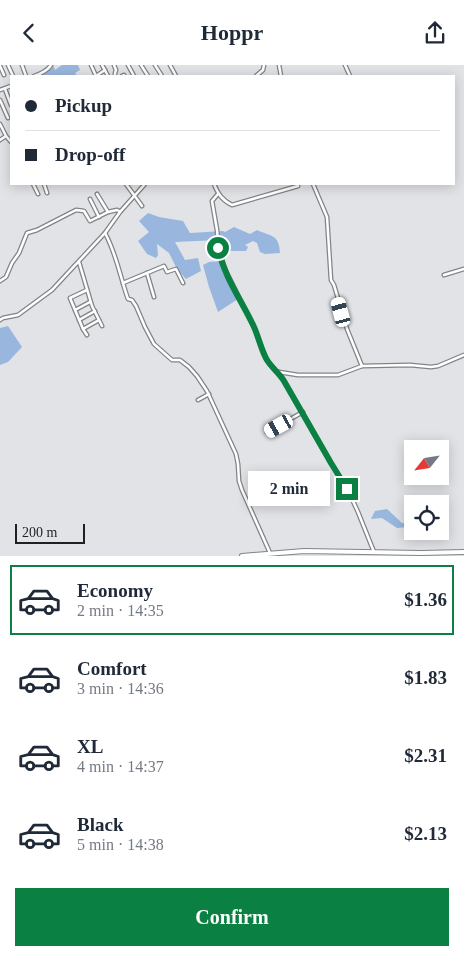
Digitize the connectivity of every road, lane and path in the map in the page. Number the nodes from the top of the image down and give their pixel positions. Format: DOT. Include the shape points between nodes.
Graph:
graph roads {
  1 [pos="51,65"];
  2 [pos="102,65"];
  3 [pos="264,65"];
  4 [pos="0,66"];
  5 [pos="105,70"];
  6 [pos="4,75"];
  7 [pos="36,75"];
  8 [pos="98,75"];
  9 [pos="108,75"];
  10 [pos="257,75"];
  11 [pos="10,86"];
  12 [pos="4,89"];
  13 [pos="0,90"];
  14 [pos="0,100"];
  15 [pos="10,103"];
  16 [pos="8,118"];
  17 [pos="0,124"];
  18 [pos="6,136"];
  19 [pos="0,139"];
  20 [pos="10,141"];
  21 [pos="34,185"];
  22 [pos="44,185"];
  23 [pos="127,185"];
  24 [pos="143,185"];
  25 [pos="214,185"];
  26 [pos="313,185"];
  27 [pos="298,186"];
  28 [pos="47,193"];
  29 [pos="38,194"];
  30 [pos="97,194"];
  31 [pos="218,195"];
  32 [pos="134,196"];
  33 [pos="90,199"];
  34 [pos="142,206"];
  35 [pos="108,212"];
  36 [pos="120,212"];
  37 [pos="100,217"];
  38 [pos="105,233"];
  39 [pos="79,262"];
  40 [pos="464,269"];
  41 [pos="147,273"];
  42 [pos="444,275"];
  43 [pos="0,281"];
  44 [pos="123,283"];
  45 [pos="183,283"];
  46 [pos="87,290"];
  47 [pos="154,297"];
  48 [pos="90,302"];
  49 [pos="75,310"];
  50 [pos="95,311"];
  51 [pos="0,320"];
  52 [pos="79,320"];
  53 [pos="99,320"];
  54 [pos="102,325"];
  55 [pos="83,329"];
  56 [pos="87,335"];
  57 [pos="464,355"];
  58 [pos="362,366"];
  59 [pos="279,373"];
  60 [pos="209,394"];
  61 [pos="198,400"];
  62 [pos="303,412"];
  63 [pos="267,432"];
  64 [pos="374,552"];
  65 [pos="464,552"];
  66 [pos="270,553"];
  67 [pos="421,555"];
  68 [pos="242,556"];
  1 -- 7 [label="street"];
  2 -- 5 [label="street"];
  3 -- 10 [label="street"];
  4 -- 6 [label="street"];
  5 -- 8 [label="street"];
  5 -- 9 [label="street"];
  11 -- 12 [label="street"];
  12 -- 13 [label="street"];
  12 -- 15 [label="street"];
  14 -- 16 [label="street"];
  17 -- 18 [label="street"];
  18 -- 19 [label="street"];
  18 -- 20 [label="street"];
  21 -- 29 [label="street"];
  22 -- 28 [label="street"];
  23 -- 32 [label="street"];
  24 -- 32 [label="street"];
  25 -- 31 [label="street"];
  26 -- 58 [label="street" via="327,217 331,280"];
  27 -- 31 [label="street" via="232,205"];
  30 -- 35 [label="street"];
  31 -- 59 [label="street" via="212,201 222,261 266,359"];
  32 -- 34 [label="street"];
  32 -- 36 [label="street"];
  33 -- 37 [label="street"];
  35 -- 36 [label="street"];
  35 -- 37 [label="street"];
  36 -- 38 [label="street"];
  37 -- 43 [label="street" via="90,221 84,211 76,210 27,233 6,277"];
  38 -- 39 [label="street"];
  38 -- 44 [label="street"];
  39 -- 46 [label="street"];
  39 -- 51 [label="street" via="52,290 18,315"];
  40 -- 42 [label="street"];
  41 -- 44 [label="street"];
  41 -- 45 [label="street" via="164,267 167,272 176,269"];
  41 -- 47 [label="street"];
  44 -- 60 [label="street" via="128,299 136,306 154,344 172,360 180,360 189,367"];
  46 -- 48 [label="street"];
  46 -- 49 [label="street" via="70,298"];
  48 -- 49 [label="street"];
  48 -- 50 [label="street"];
  49 -- 52 [label="street"];
  50 -- 52 [label="street"];
  50 -- 53 [label="street"];
  52 -- 55 [label="street"];
  53 -- 54 [label="street"];
  53 -- 55 [label="street"];
  55 -- 56 [label="street"];
  57 -- 58 [label="street" via="431,367"];
  58 -- 59 [label="street" via="338,375"];
  59 -- 62 [label="street"];
  60 -- 61 [label="street"];
  60 -- 66 [label="street" via="236,454 242,490"];
  62 -- 63 [label="street"];
  62 -- 64 [label="street" via="347,489"];
  64 -- 66 [label="street"];
  64 -- 67 [label="street"];
  65 -- 67 [label="street"];
  66 -- 68 [label="street"];
}
